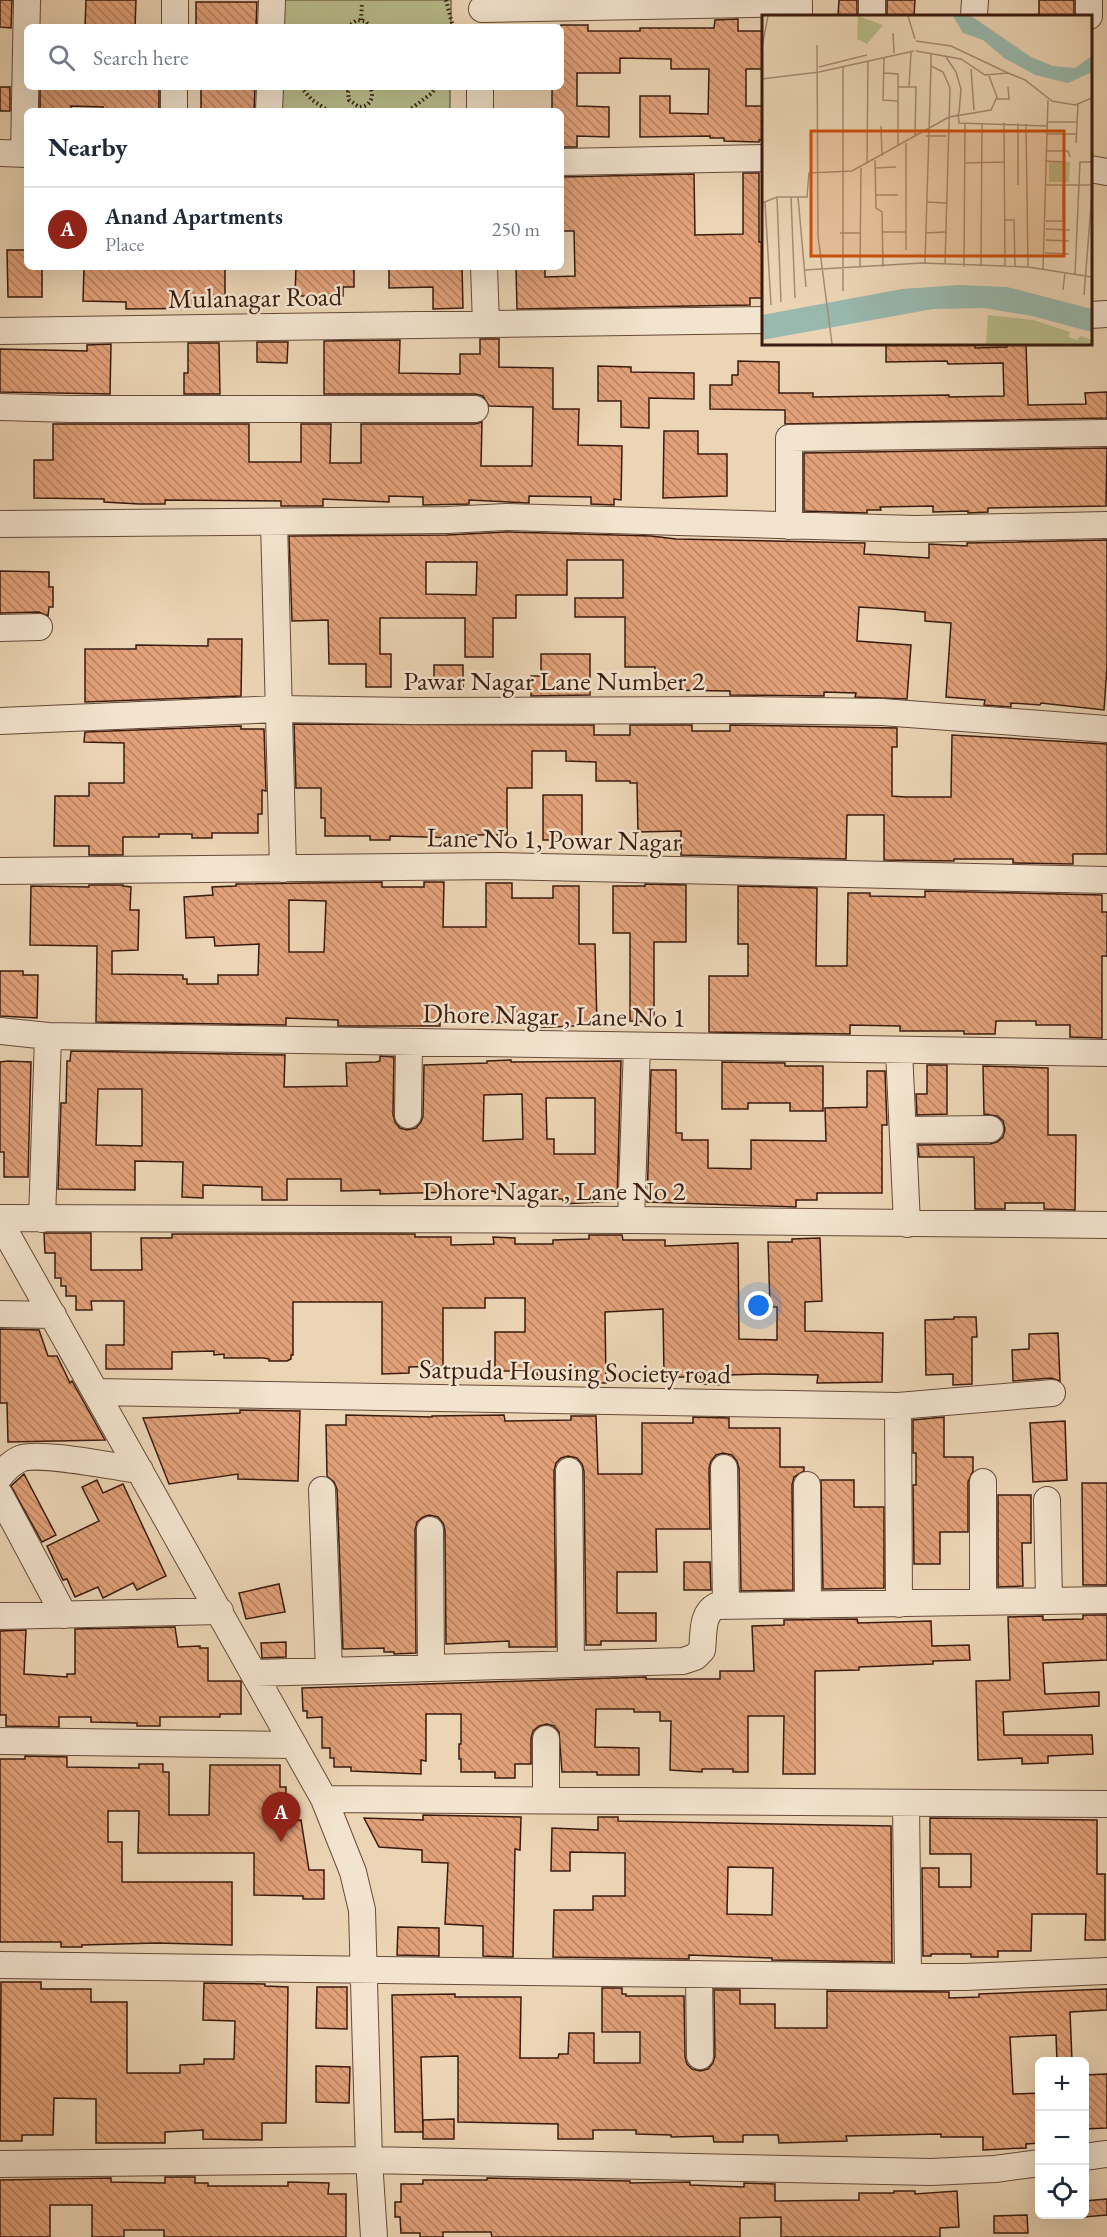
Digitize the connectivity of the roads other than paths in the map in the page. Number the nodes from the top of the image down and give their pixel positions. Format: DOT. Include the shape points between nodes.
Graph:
graph roads {
  1 [pos="27,0"];
  2 [pos="175,0"];
  3 [pos="272,0"];
  4 [pos="975,0"];
  5 [pos="482,12"];
  6 [pos="799,15"];
  7 [pos="974,15"];
  8 [pos="25,24"];
  9 [pos="175,24"];
  10 [pos="271,24"];
  11 [pos="24,46"];
  12 [pos="174,90"];
  13 [pos="270,90"];
  14 [pos="480,90"];
  15 [pos="174,108"];
  16 [pos="269,108"];
  17 [pos="480,108"];
  18 [pos="17,153"];
  19 [pos="762,158"];
  20 [pos="564,162"];
  21 [pos="1092,170"];
  22 [pos="1107,172"];
  23 [pos="484,270"];
  24 [pos="1107,314"];
  25 [pos="1092,315"];
  26 [pos="762,320"];
  27 [pos="486,324"];
  28 [pos="0,331"];
  29 [pos="0,407"];
  30 [pos="475,409"];
  31 [pos="1107,433"];
  32 [pos="274,522"];
  33 [pos="0,524"];
  34 [pos="1107,525"];
  35 [pos="789,526"];
  36 [pos="39,627"];
  37 [pos="0,628"];
  38 [pos="277,709"];
  39 [pos="0,721"];
  40 [pos="1107,729"];
  41 [pos="283,869"];
  42 [pos="0,871"];
  43 [pos="1107,879"];
  44 [pos="0,1031"];
  45 [pos="48,1036"];
  46 [pos="409,1042"];
  47 [pos="637,1046"];
  48 [pos="899,1050"];
  49 [pos="1107,1053"];
  50 [pos="408,1115"];
  51 [pos="990,1129"];
  52 [pos="903,1130"];
  53 [pos="42,1219"];
  54 [pos="0,1220"];
  55 [pos="631,1220"];
  56 [pos="907,1224"];
  57 [pos="1107,1225"];
  58 [pos="0,1314"];
  59 [pos="53,1315"];
  60 [pos="96,1392"];
  61 [pos="1052,1393"];
  62 [pos="898,1406"];
  63 [pos="724,1468"];
  64 [pos="140,1470"];
  65 [pos="569,1471"];
  66 [pos="0,1476"];
  67 [pos="983,1482"];
  68 [pos="807,1485"];
  69 [pos="322,1490"];
  70 [pos="0,1495"];
  71 [pos="1047,1500"];
  72 [pos="430,1530"];
  73 [pos="1107,1600"];
  74 [pos="1049,1601"];
  75 [pos="983,1602"];
  76 [pos="899,1604"];
  77 [pos="808,1605"];
  78 [pos="726,1606"];
  79 [pos="220,1611"];
  80 [pos="64,1615"];
  81 [pos="0,1616"];
  82 [pos="572,1664"];
  83 [pos="431,1668"];
  84 [pos="329,1671"];
  85 [pos="255,1673"];
  86 [pos="546,1739"];
  87 [pos="0,1741"];
  88 [pos="294,1745"];
  89 [pos="324,1799"];
  90 [pos="546,1800"];
  91 [pos="906,1803"];
  92 [pos="1107,1804"];
  93 [pos="0,1965"];
  94 [pos="364,1970"];
  95 [pos="1107,1971"];
  96 [pos="699,1974"];
  97 [pos="908,1977"];
  98 [pos="700,2056"];
  99 [pos="1107,2154"];
  100 [pos="1089,2156"];
  101 [pos="369,2160"];
  102 [pos="0,2164"];
  103 [pos="1035,2164"];
  104 [pos="374,2237"];
  1 -- 8 [label="street"];
  2 -- 9 [label="street"];
  3 -- 10 [label="street"];
  4 -- 7 [label="street"];
  5 -- 6 [label="street" via="799,3"];
  11 -- 18 [label="street"];
  12 -- 15 [label="street"];
  13 -- 16 [label="street"];
  14 -- 17 [label="street"];
  19 -- 20 [label="street"];
  21 -- 22 [label="street"];
  23 -- 27 [label="street"];
  24 -- 25 [label="street"];
  26 -- 27 [label="street, Mulanagar Road"];
  27 -- 28 [label="street, Mulanagar Road"];
  29 -- 30 [label="street"];
  31 -- 35 [label="street" via="789,438"];
  32 -- 33 [label="street"];
  32 -- 35 [label="street" via="506,518"];
  32 -- 38 [label="street"];
  34 -- 35 [label="street" via="915,529"];
  36 -- 37 [label="street"];
  38 -- 39 [label="street, Pawar Nagar Lane Number 2"];
  38 -- 40 [label="street, Pawar Nagar Lane Number 2" via="870,712"];
  38 -- 41 [label="street"];
  41 -- 42 [label="street, Lane No 1, Powar Nagar"];
  41 -- 43 [label="street, Lane No 1, Powar Nagar" via="512,866"];
  44 -- 45 [label="street, Dhore Nagar , Lane No 1"];
  45 -- 46 [label="street, Dhore Nagar , Lane No 1"];
  45 -- 53 [label="street"];
  46 -- 47 [label="street, Dhore Nagar , Lane No 1"];
  46 -- 50 [label="street"];
  47 -- 48 [label="street, Dhore Nagar , Lane No 1"];
  47 -- 55 [label="street"];
  48 -- 49 [label="street, Dhore Nagar , Lane No 1"];
  48 -- 52 [label="street"];
  51 -- 52 [label="street"];
  52 -- 56 [label="street"];
  53 -- 54 [label="street, Dhore Nagar , Lane No 2"];
  53 -- 55 [label="street, Dhore Nagar , Lane No 2"];
  54 -- 59 [label="street"];
  55 -- 56 [label="street, Dhore Nagar , Lane No 2"];
  56 -- 57 [label="street, Dhore Nagar , Lane No 2"];
  58 -- 59 [label="street"];
  59 -- 60 [label="street"];
  60 -- 62 [label="street, Satpuda Housing Society road"];
  60 -- 64 [label="street"];
  61 -- 62 [label="street, Satpuda Housing Society road"];
  62 -- 76 [label="street"];
  63 -- 78 [label="street"];
  64 -- 66 [label="street" via="43,1457 24,1458"];
  64 -- 79 [label="street"];
  65 -- 82 [label="street"];
  67 -- 75 [label="street"];
  68 -- 77 [label="street"];
  69 -- 84 [label="street"];
  70 -- 80 [label="street"];
  71 -- 74 [label="street"];
  72 -- 83 [label="street"];
  73 -- 74 [label="street"];
  74 -- 75 [label="street"];
  75 -- 76 [label="street"];
  76 -- 77 [label="street"];
  77 -- 78 [label="street"];
  78 -- 82 [label="street" via="709,1610 702,1650 695,1657 683,1661"];
  79 -- 80 [label="street"];
  79 -- 85 [label="street"];
  80 -- 81 [label="street"];
  82 -- 83 [label="street"];
  83 -- 84 [label="street"];
  84 -- 85 [label="street"];
  85 -- 88 [label="street"];
  86 -- 90 [label="street"];
  87 -- 88 [label="street"];
  88 -- 89 [label="street"];
  89 -- 90 [label="street"];
  89 -- 94 [label="street" via="353,1872 362,1910"];
  90 -- 91 [label="street"];
  91 -- 92 [label="street"];
  91 -- 97 [label="street"];
  93 -- 94 [label="street"];
  94 -- 96 [label="street"];
  94 -- 101 [label="street"];
  95 -- 97 [label="street"];
  96 -- 97 [label="street"];
  96 -- 98 [label="street"];
  99 -- 100 [label="street"];
  101 -- 102 [label="street"];
  101 -- 103 [label="street" via="931,2172"];
  101 -- 104 [label="street"];
}
